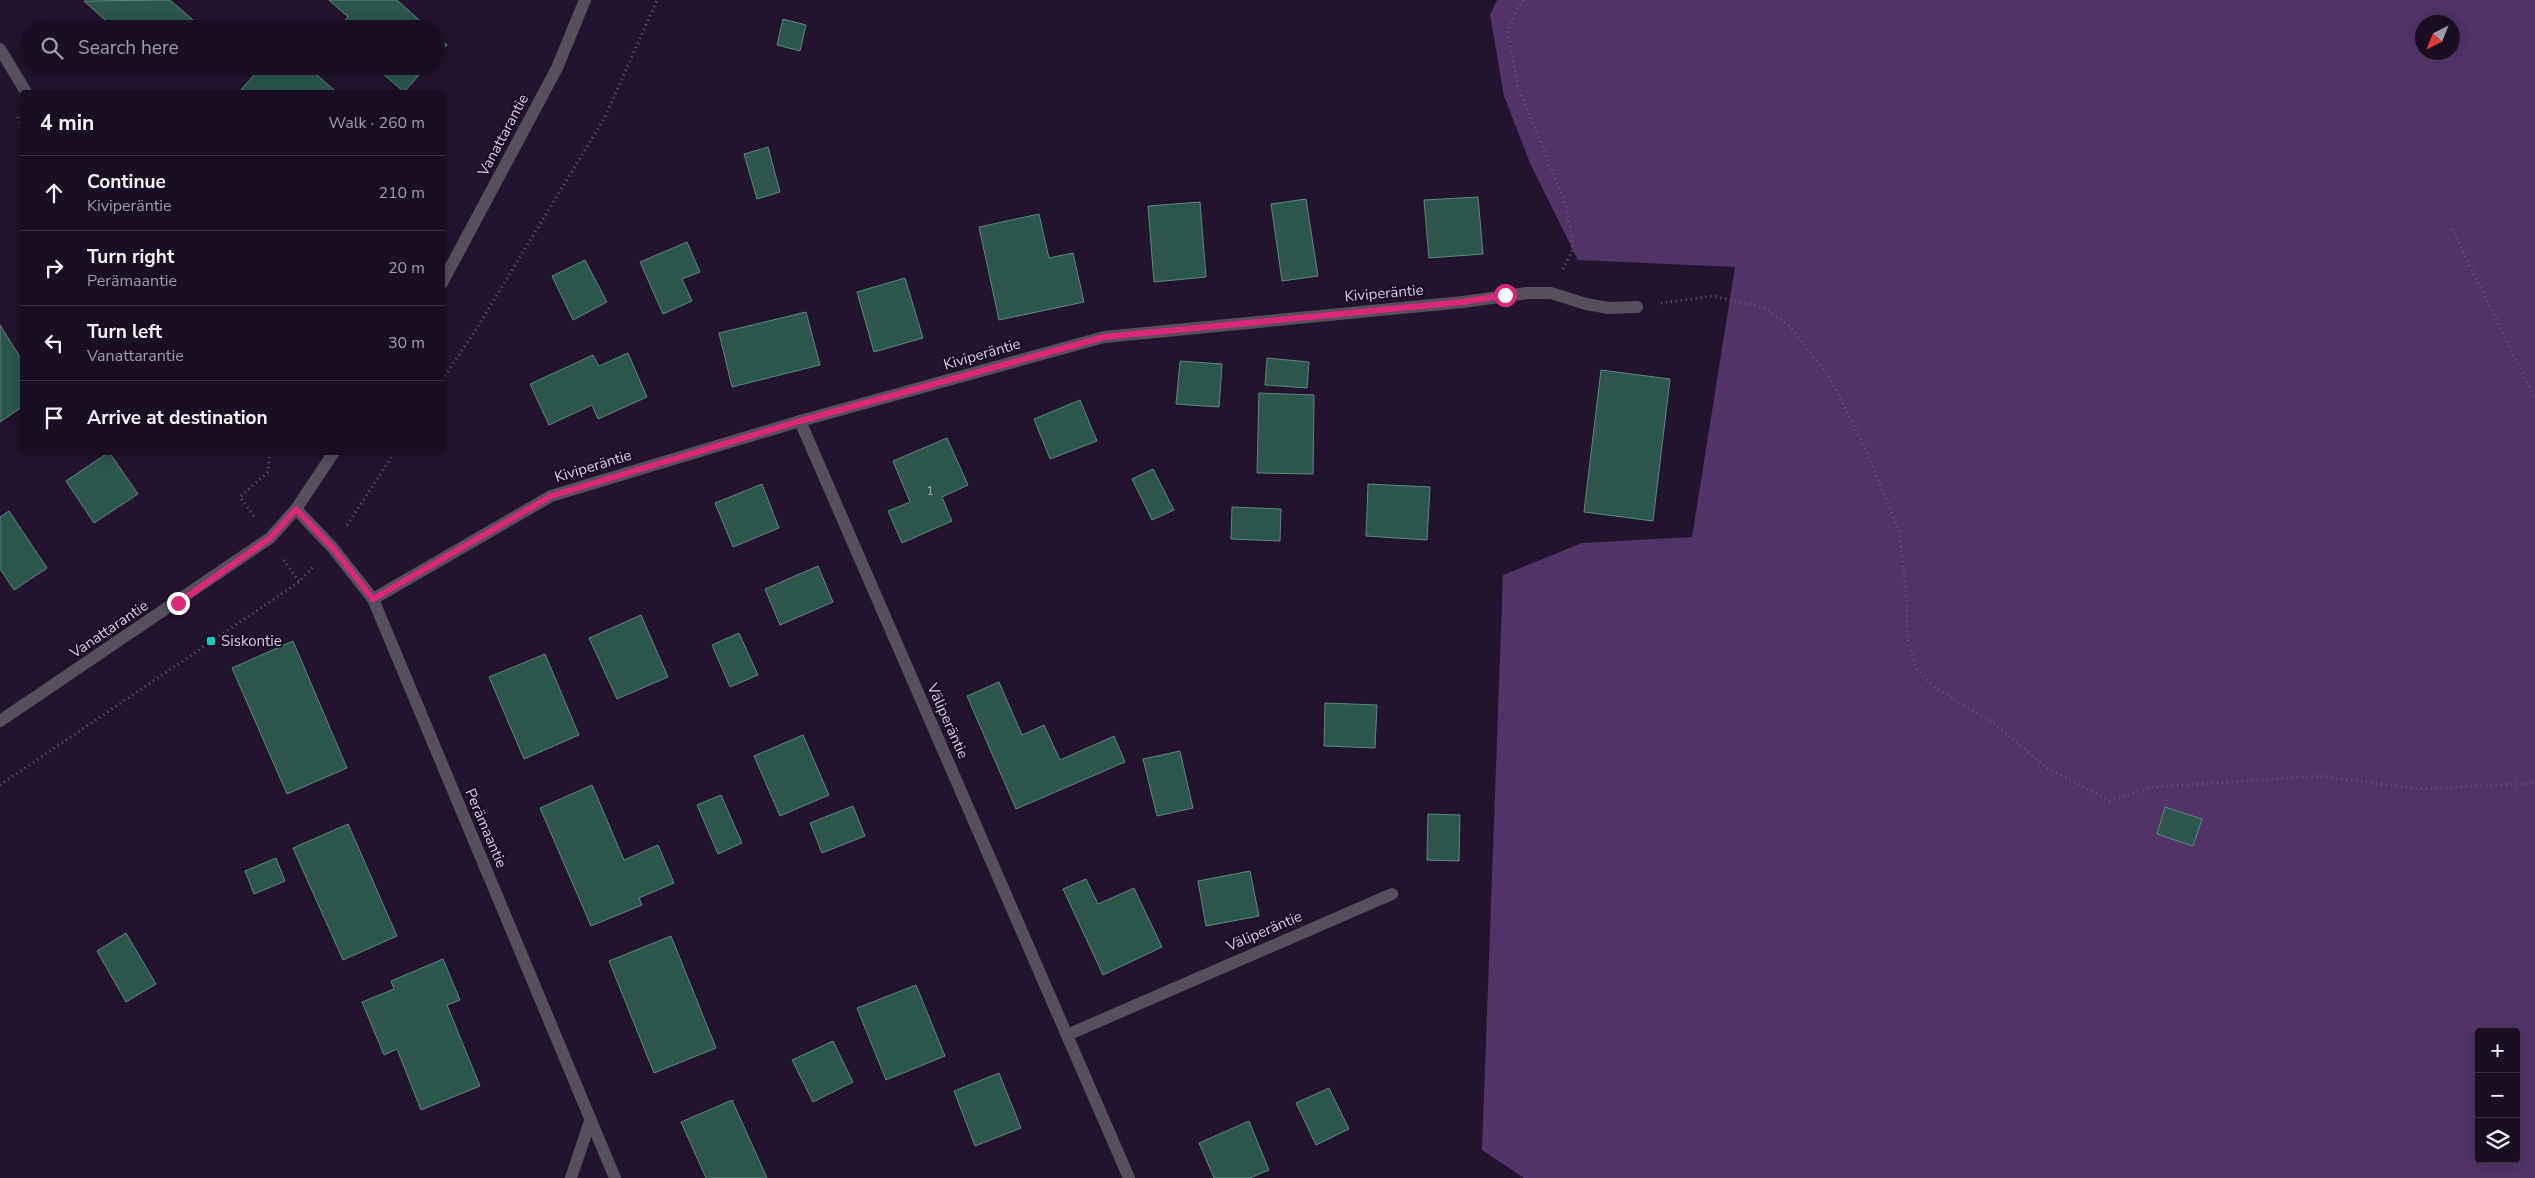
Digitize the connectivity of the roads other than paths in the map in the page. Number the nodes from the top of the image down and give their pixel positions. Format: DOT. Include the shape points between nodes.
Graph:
graph roads {
  1 [pos="585,0"];
  2 [pos="0,49"];
  3 [pos="25,90"];
  4 [pos="445,277"];
  5 [pos="1637,307"];
  6 [pos="800,421"];
  7 [pos="332,455"];
  8 [pos="296,509"];
  9 [pos="373,599"];
  10 [pos="0,721"];
  11 [pos="1392,894"];
  12 [pos="1067,1034"];
  13 [pos="590,1121"];
  14 [pos="571,1178"];
  15 [pos="615,1178"];
  16 [pos="1128,1178"];
  1 -- 4 [label="street, Vanattarantie" via="557,68"];
  2 -- 3 [label="street"];
  5 -- 6 [label="street, Kiviperäntie" via="1610,308 1551,293 1505,295 1463,302 1104,337"];
  6 -- 9 [label="street, Kiviperäntie" via="551,496"];
  6 -- 12 [label="street, Väliperäntie"];
  7 -- 8 [label="street, Vanattarantie"];
  8 -- 9 [label="street, Perämaantie" via="332,547"];
  8 -- 10 [label="street, Vanattarantie" via="270,538"];
  9 -- 13 [label="street, Perämaantie"];
  11 -- 12 [label="street, Väliperäntie"];
  12 -- 16 [label="street, Väliperäntie"];
  13 -- 14 [label="street"];
  13 -- 15 [label="street, Perämaantie"];
}
